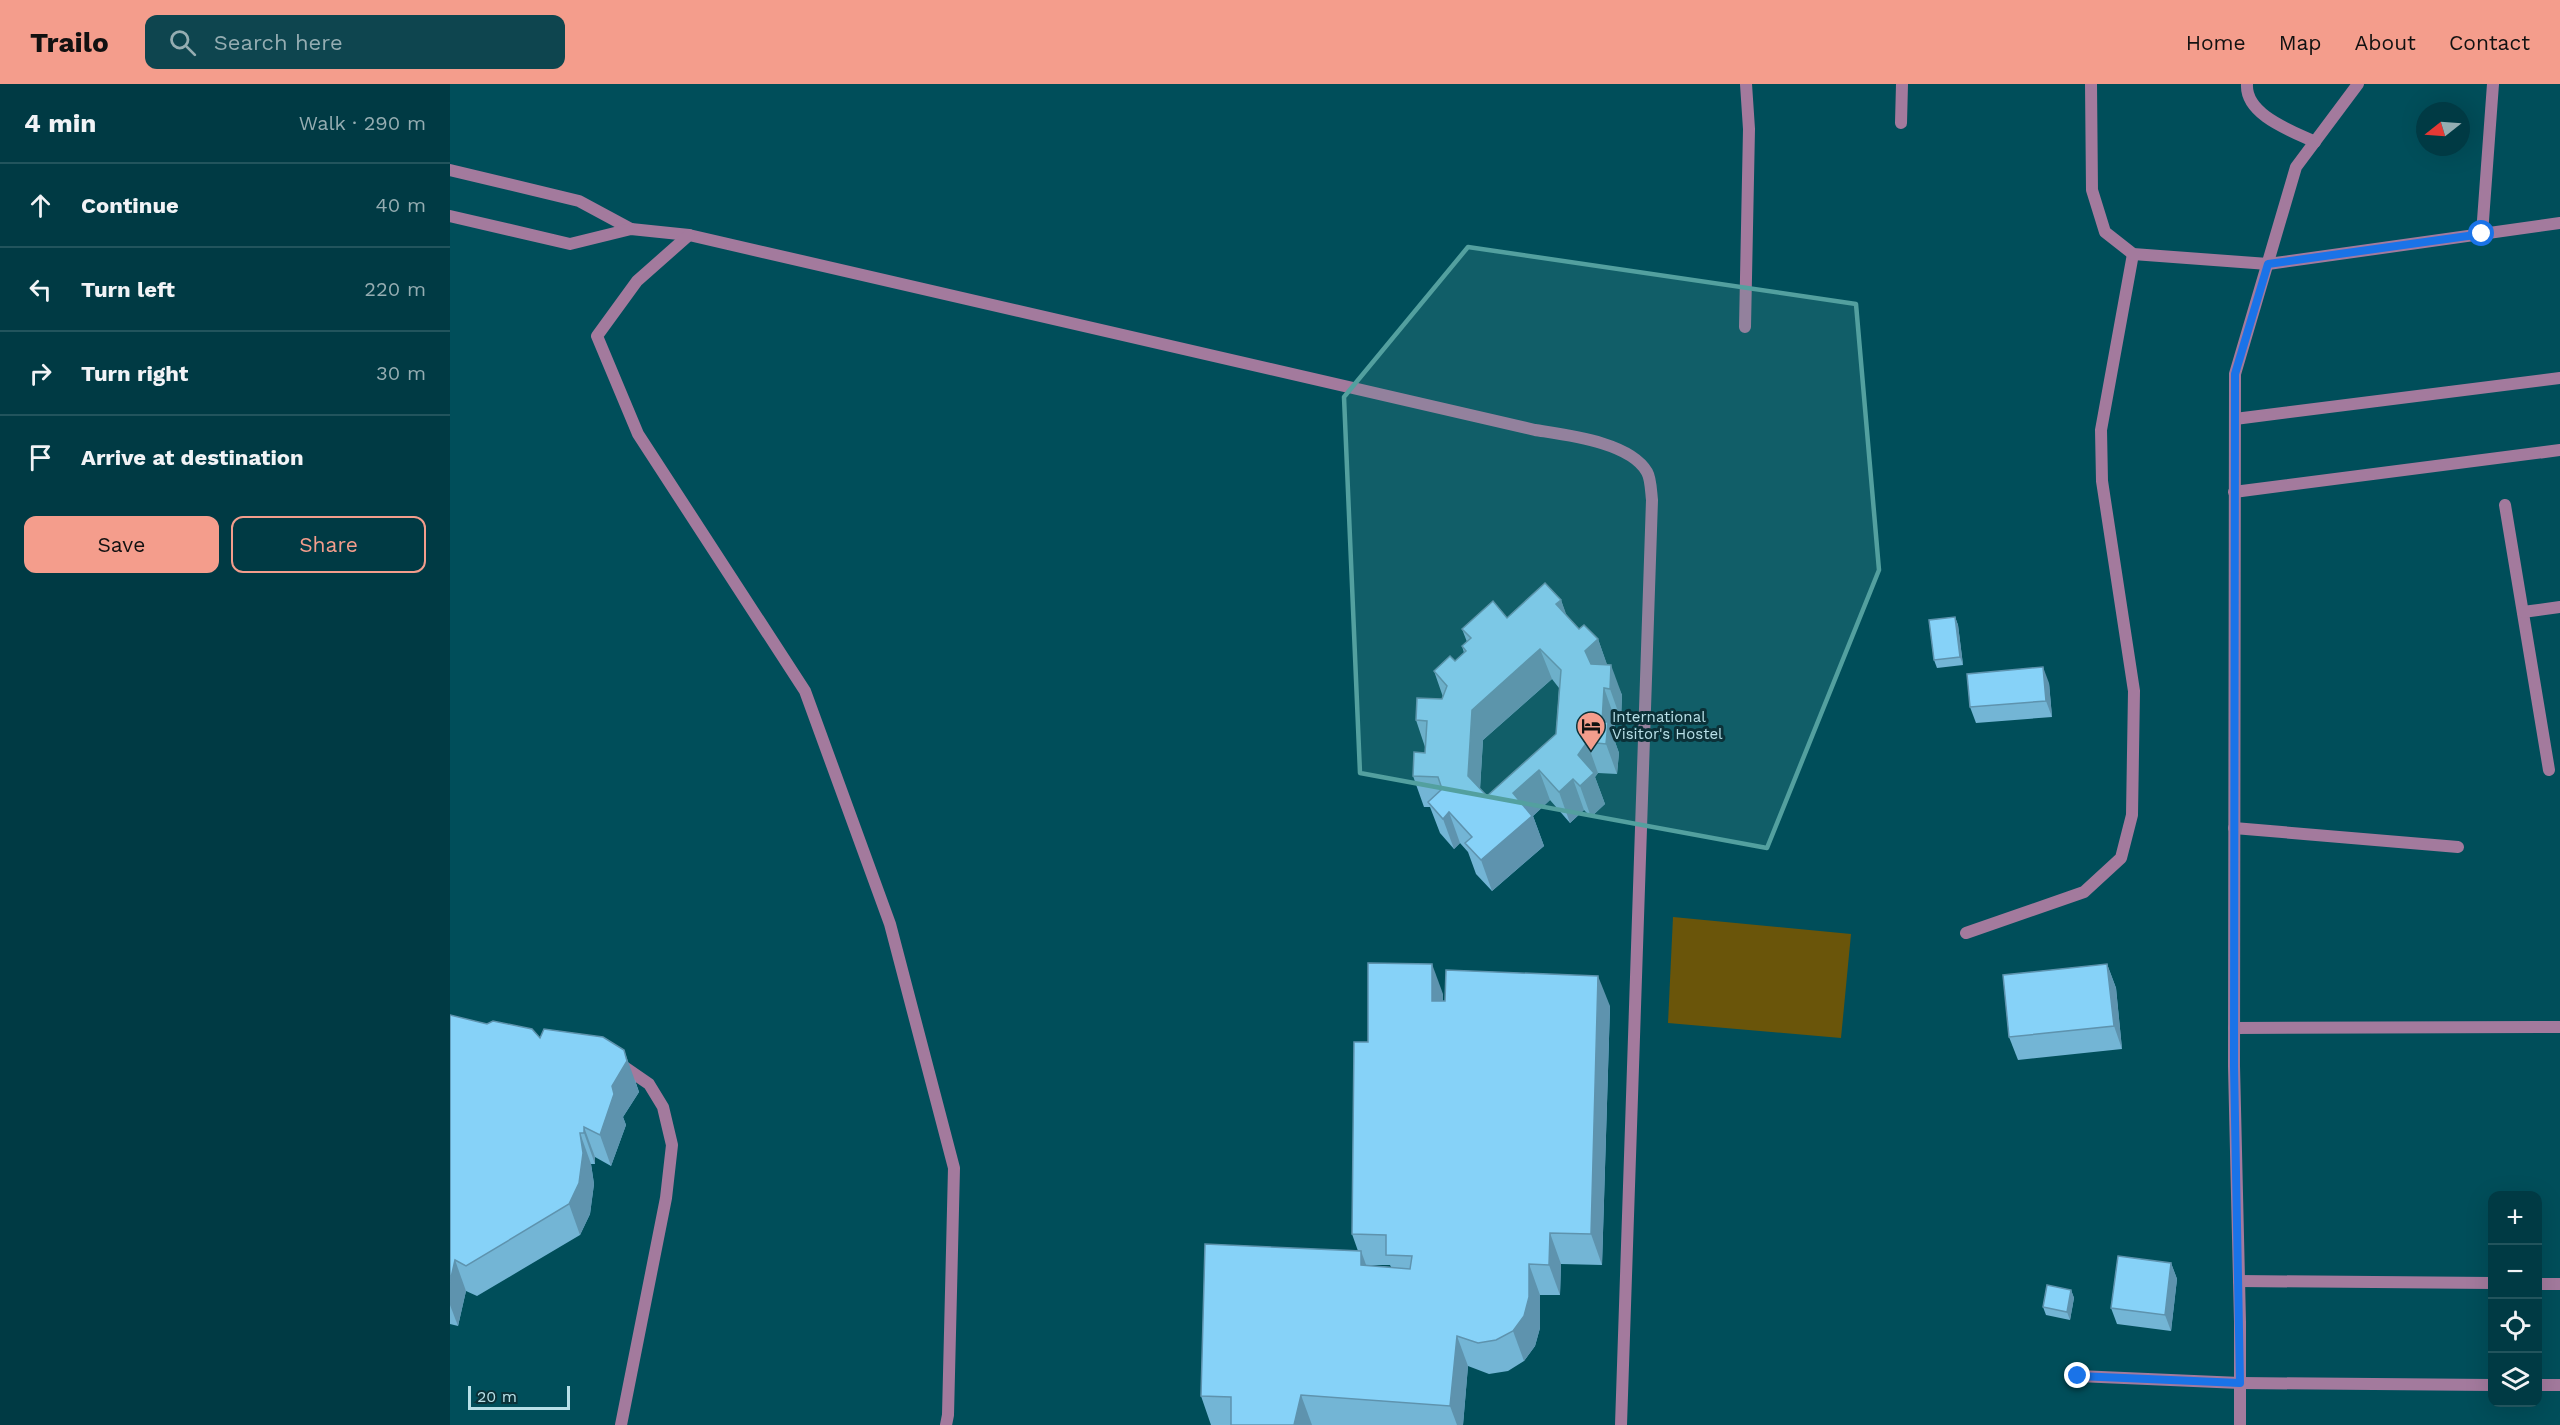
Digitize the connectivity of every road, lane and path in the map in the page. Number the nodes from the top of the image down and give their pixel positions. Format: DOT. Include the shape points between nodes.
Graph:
graph roads {
  1 [pos="1746,84"];
  2 [pos="1902,84"];
  3 [pos="2091,84"];
  4 [pos="2247,84"];
  5 [pos="2358,84"];
  6 [pos="2493,84"];
  7 [pos="1901,123"];
  8 [pos="2315,142"];
  9 [pos="450,170"];
  10 [pos="450,216"];
  11 [pos="2560,223"];
  12 [pos="631,229"];
  13 [pos="2482,234"];
  14 [pos="689,235"];
  15 [pos="2133,254"];
  16 [pos="2268,264"];
  17 [pos="1745,327"];
  18 [pos="2560,378"];
  19 [pos="2235,419"];
  20 [pos="2560,450"];
  21 [pos="2234,492"];
  22 [pos="2505,505"];
  23 [pos="2560,607"];
  24 [pos="2523,612"];
  25 [pos="2549,770"];
  26 [pos="2234,828"];
  27 [pos="2458,848"];
  28 [pos="1966,933"];
  29 [pos="2560,1027"];
  30 [pos="2234,1028"];
  31 [pos="610,1057"];
  32 [pos="2239,1281"];
  33 [pos="2488,1283"];
  34 [pos="2542,1284"];
  35 [pos="2560,1284"];
  36 [pos="2078,1376"];
  37 [pos="2240,1383"];
  38 [pos="2488,1385"];
  39 [pos="2542,1385"];
  40 [pos="2560,1385"];
  41 [pos="621,1425"];
  42 [pos="946,1425"];
  43 [pos="1621,1425"];
  44 [pos="2240,1425"];
  1 -- 17 [label="street" via="1749,129"];
  2 -- 7 [label="street"];
  3 -- 15 [label="street" via="2092,190 2105,232"];
  4 -- 8 [label="street" via="2246,90 2259,114"];
  5 -- 8 [label="street"];
  6 -- 13 [label="street"];
  8 -- 16 [label="street" via="2296,167"];
  9 -- 12 [label="street" via="579,201"];
  10 -- 12 [label="street" via="570,244"];
  11 -- 13 [label="street"];
  12 -- 14 [label="street"];
  13 -- 16 [label="street"];
  14 -- 42 [label="street" via="637,281 597,336 638,434 805,691 890,924 954,1168"];
  14 -- 43 [label="street" via="1535,430 1582,437 1630,455 1647,472 1652,500"];
  15 -- 16 [label="street"];
  15 -- 28 [label="street" via="2101,430 2102,481 2134,691 2132,815 2121,858 2084,891"];
  16 -- 19 [label="street" via="2235,374"];
  18 -- 19 [label="street"];
  19 -- 21 [label="street"];
  20 -- 21 [label="street"];
  21 -- 26 [label="street"];
  22 -- 24 [label="street"];
  23 -- 24 [label="street"];
  24 -- 25 [label="street"];
  26 -- 27 [label="street"];
  26 -- 30 [label="street"];
  29 -- 30 [label="street"];
  30 -- 32 [label="street"];
  31 -- 41 [label="street" via="649,1084 663,1107 672,1145 666,1198"];
  32 -- 33 [label="street"];
  32 -- 37 [label="street"];
  34 -- 35 [label="street"];
  36 -- 37 [label="street"];
  37 -- 38 [label="street"];
  37 -- 44 [label="street"];
  39 -- 40 [label="street"];
}
